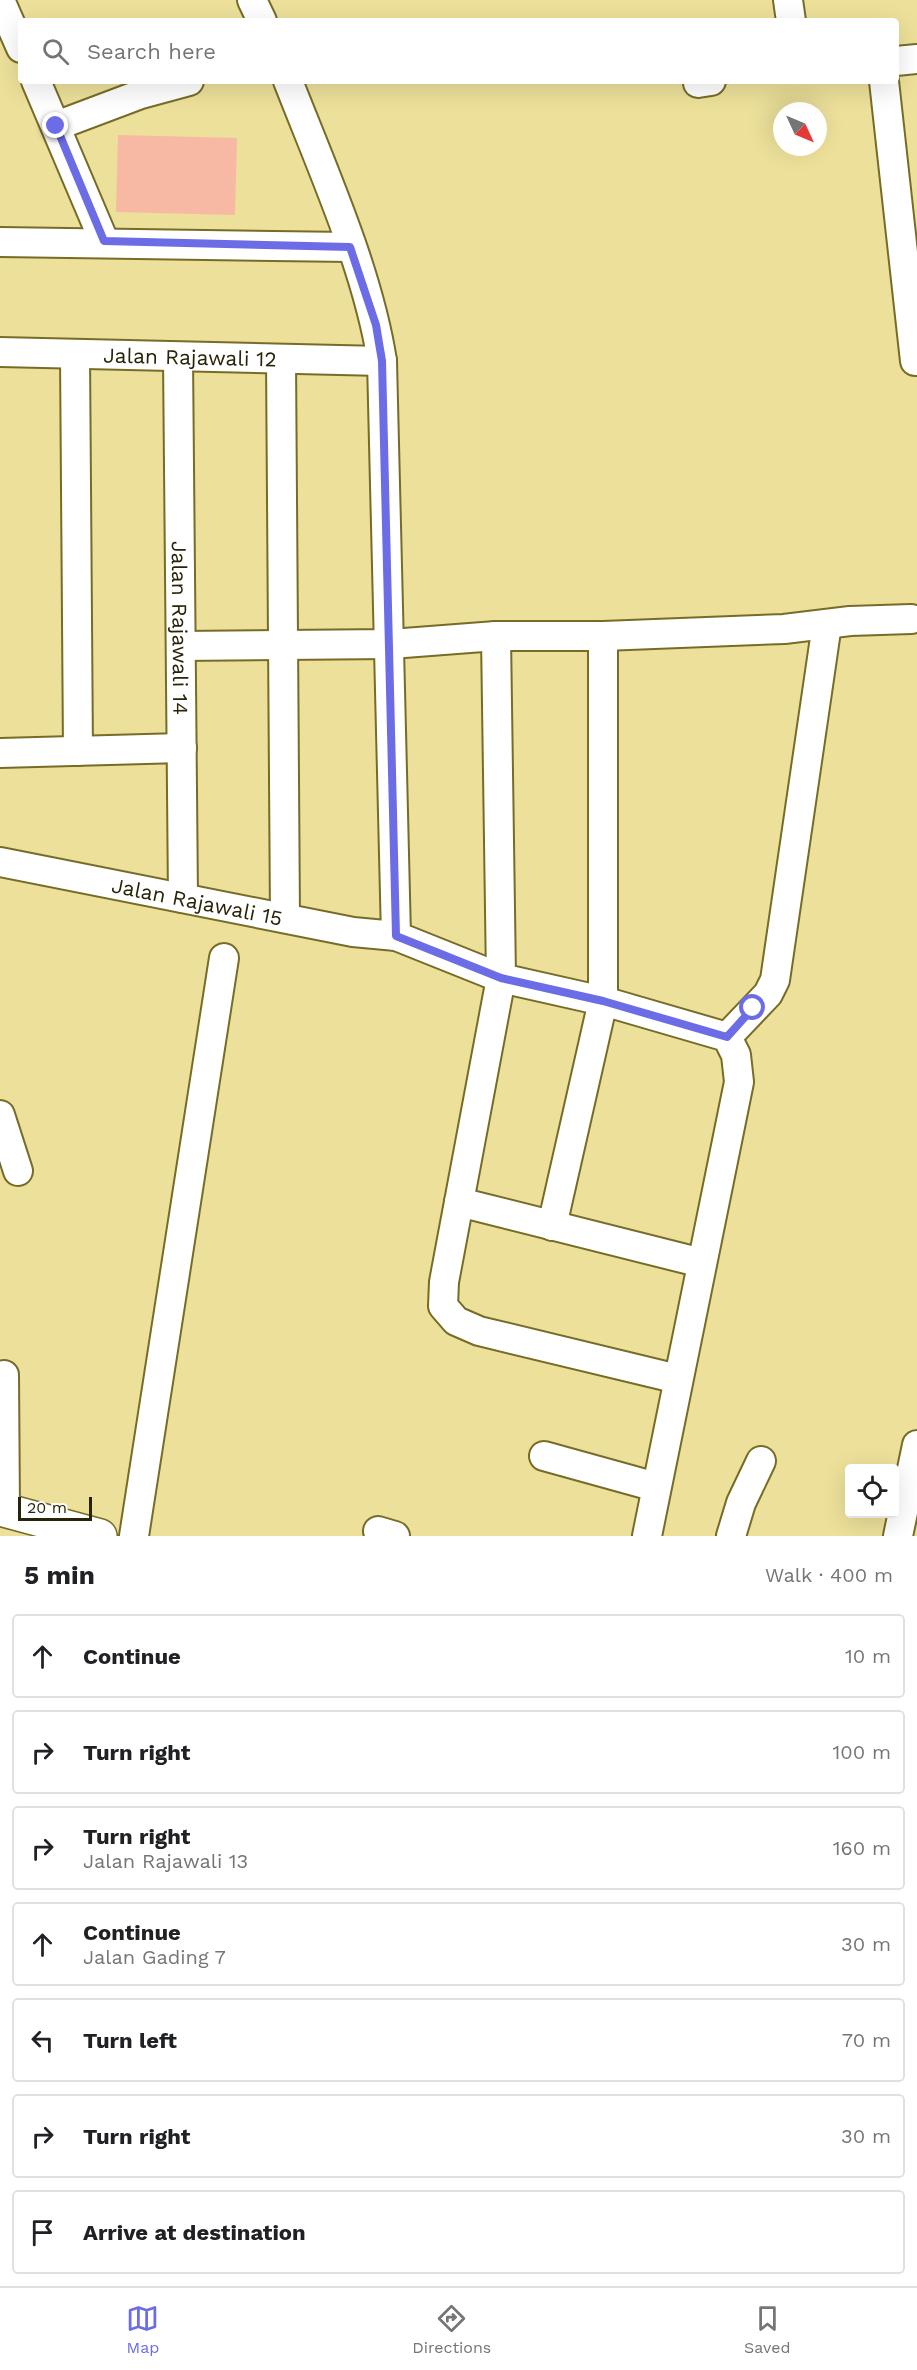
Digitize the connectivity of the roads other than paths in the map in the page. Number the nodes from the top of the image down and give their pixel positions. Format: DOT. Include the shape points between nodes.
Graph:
graph roads {
  1 [pos="0,0"];
  2 [pos="252,0"];
  3 [pos="788,0"];
  4 [pos="261,18"];
  5 [pos="791,18"];
  6 [pos="18,41"];
  7 [pos="917,59"];
  8 [pos="899,61"];
  9 [pos="37,84"];
  10 [pos="178,84"];
  11 [pos="289,84"];
  12 [pos="884,84"];
  13 [pos="56,126"];
  14 [pos="104,241"];
  15 [pos="0,242"];
  16 [pos="350,247"];
  17 [pos="0,352"];
  18 [pos="75,355"];
  19 [pos="178,358"];
  20 [pos="281,359"];
  21 [pos="382,361"];
  22 [pos="915,361"];
  23 [pos="910,619"];
  24 [pos="827,624"];
  25 [pos="496,636"];
  26 [pos="603,636"];
  27 [pos="391,644"];
  28 [pos="282,645"];
  29 [pos="181,646"];
  30 [pos="182,748"];
  31 [pos="78,751"];
  32 [pos="0,753"];
  33 [pos="0,862"];
  34 [pos="183,898"];
  35 [pos="285,918"];
  36 [pos="396,936"];
  37 [pos="224,958"];
  38 [pos="501,978"];
  39 [pos="603,1001"];
  40 [pos="727,1037"];
  41 [pos="0,1115"];
  42 [pos="18,1171"];
  43 [pos="459,1202"];
  44 [pos="552,1226"];
  45 [pos="702,1263"];
  46 [pos="4,1375"];
  47 [pos="678,1379"];
  48 [pos="917,1445"];
  49 [pos="544,1456"];
  50 [pos="761,1461"];
  51 [pos="657,1487"];
  52 [pos="4,1522"];
  53 [pos="100,1536"];
  54 [pos="134,1536"];
  55 [pos="647,1536"];
  56 [pos="731,1536"];
  57 [pos="898,1536"];
  1 -- 6 [label="street"];
  2 -- 4 [label="street"];
  3 -- 5 [label="street"];
  7 -- 8 [label="street"];
  9 -- 13 [label="street"];
  10 -- 13 [label="street"];
  11 -- 16 [label="street"];
  12 -- 22 [label="street"];
  13 -- 14 [label="street"];
  14 -- 15 [label="street"];
  14 -- 16 [label="street"];
  16 -- 21 [label="street" via="376,325"];
  17 -- 18 [label="street, Jalan Rajawali 12"];
  18 -- 19 [label="street, Jalan Rajawali 12"];
  18 -- 31 [label="street"];
  19 -- 20 [label="street, Jalan Rajawali 12"];
  19 -- 29 [label="street, Jalan Rajawali 14"];
  20 -- 21 [label="street, Jalan Rajawali 12"];
  20 -- 28 [label="street"];
  21 -- 27 [label="street"];
  23 -- 24 [label="street"];
  24 -- 26 [label="street"];
  24 -- 40 [label="street" via="775,980 768,994"];
  25 -- 26 [label="street"];
  25 -- 27 [label="street"];
  25 -- 38 [label="street"];
  26 -- 39 [label="street"];
  27 -- 28 [label="street"];
  27 -- 36 [label="street"];
  28 -- 29 [label="street"];
  28 -- 35 [label="street"];
  29 -- 30 [label="street, Jalan Rajawali 14"];
  30 -- 31 [label="street"];
  30 -- 34 [label="street, Jalan Rajawali 14"];
  31 -- 32 [label="street"];
  33 -- 34 [label="street, Jalan Rajawali 15"];
  34 -- 35 [label="street, Jalan Rajawali 15"];
  35 -- 36 [label="street, Jalan Rajawali 15"];
  36 -- 38 [label="street, Jalan Rajawali 15"];
  37 -- 54 [label="street"];
  38 -- 39 [label="street, Jalan Rajawali 15"];
  38 -- 43 [label="street"];
  39 -- 40 [label="street, Jalan Rajawali 15"];
  39 -- 44 [label="street"];
  40 -- 45 [label="street" via="736,1055 739,1082"];
  41 -- 42 [label="street"];
  43 -- 44 [label="street"];
  43 -- 47 [label="street" via="443,1305 456,1321 479,1331"];
  44 -- 45 [label="street"];
  45 -- 47 [label="street"];
  46 -- 52 [label="street"];
  47 -- 51 [label="street"];
  48 -- 57 [label="street"];
  49 -- 51 [label="street"];
  50 -- 56 [label="street"];
  51 -- 55 [label="street"];
  52 -- 53 [label="main road"];
}
